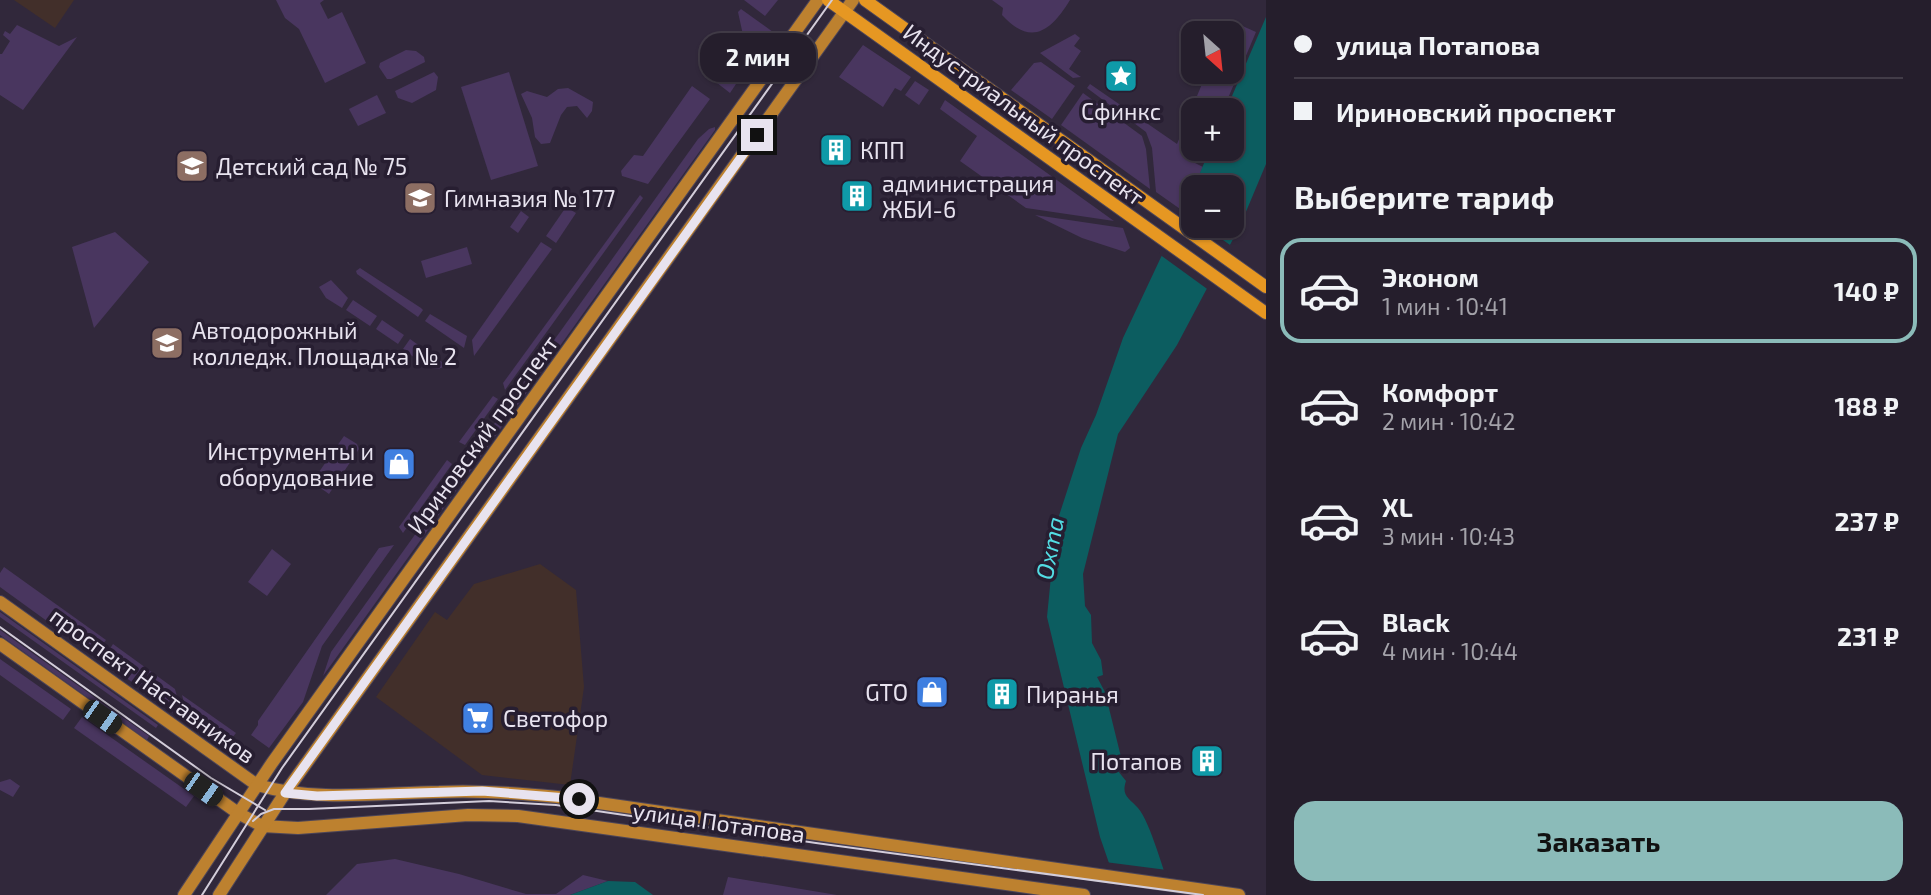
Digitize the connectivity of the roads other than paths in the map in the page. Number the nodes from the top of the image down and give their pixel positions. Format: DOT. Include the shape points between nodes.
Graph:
graph roads {
  1 [pos="818,0"];
  2 [pos="828,0"];
  3 [pos="853,0"];
  4 [pos="865,0"];
  5 [pos="845,12"];
  6 [pos="1173,220"];
  7 [pos="1163,239"];
  8 [pos="1244,271"];
  9 [pos="1266,287"];
  10 [pos="1233,290"];
  11 [pos="1266,313"];
  12 [pos="0,601"];
  13 [pos="0,644"];
  14 [pos="257,785"];
  15 [pos="285,793"];
  16 [pos="238,813"];
  17 [pos="262,826"];
  18 [pos="184,895"];
  19 [pos="219,895"];
  20 [pos="1084,895"];
  21 [pos="1239,895"];
  1 -- 14 [label="main road, Ириновский проспект"];
  2 -- 5 [label="main road, Индустриальный проспект"];
  3 -- 5 [label="main road"];
  4 -- 6 [label="main road, Индустриальный проспект"];
  5 -- 7 [label="main road, Индустриальный проспект"];
  5 -- 15 [label="main road"];
  6 -- 7 [label="main road"];
  6 -- 8 [label="main road, Индустриальный проспект"];
  7 -- 10 [label="main road, Индустриальный проспект"];
  8 -- 9 [label="main road"];
  8 -- 10 [label="main road"];
  10 -- 11 [label="main road"];
  12 -- 14 [label="main road, проспект Наставников"];
  13 -- 16 [label="main road"];
  14 -- 15 [label="main road, проспект Наставников"];
  14 -- 16 [label="main road, Ириновский проспект"];
  15 -- 17 [label="main road"];
  15 -- 21 [label="main road, улица Потапова" via="482,791 557,797"];
  16 -- 17 [label="main road"];
  16 -- 18 [label="main road, Ириновский проспект"];
  17 -- 19 [label="main road"];
  17 -- 20 [label="main road, улица Потапова" via="517,816"];
}
